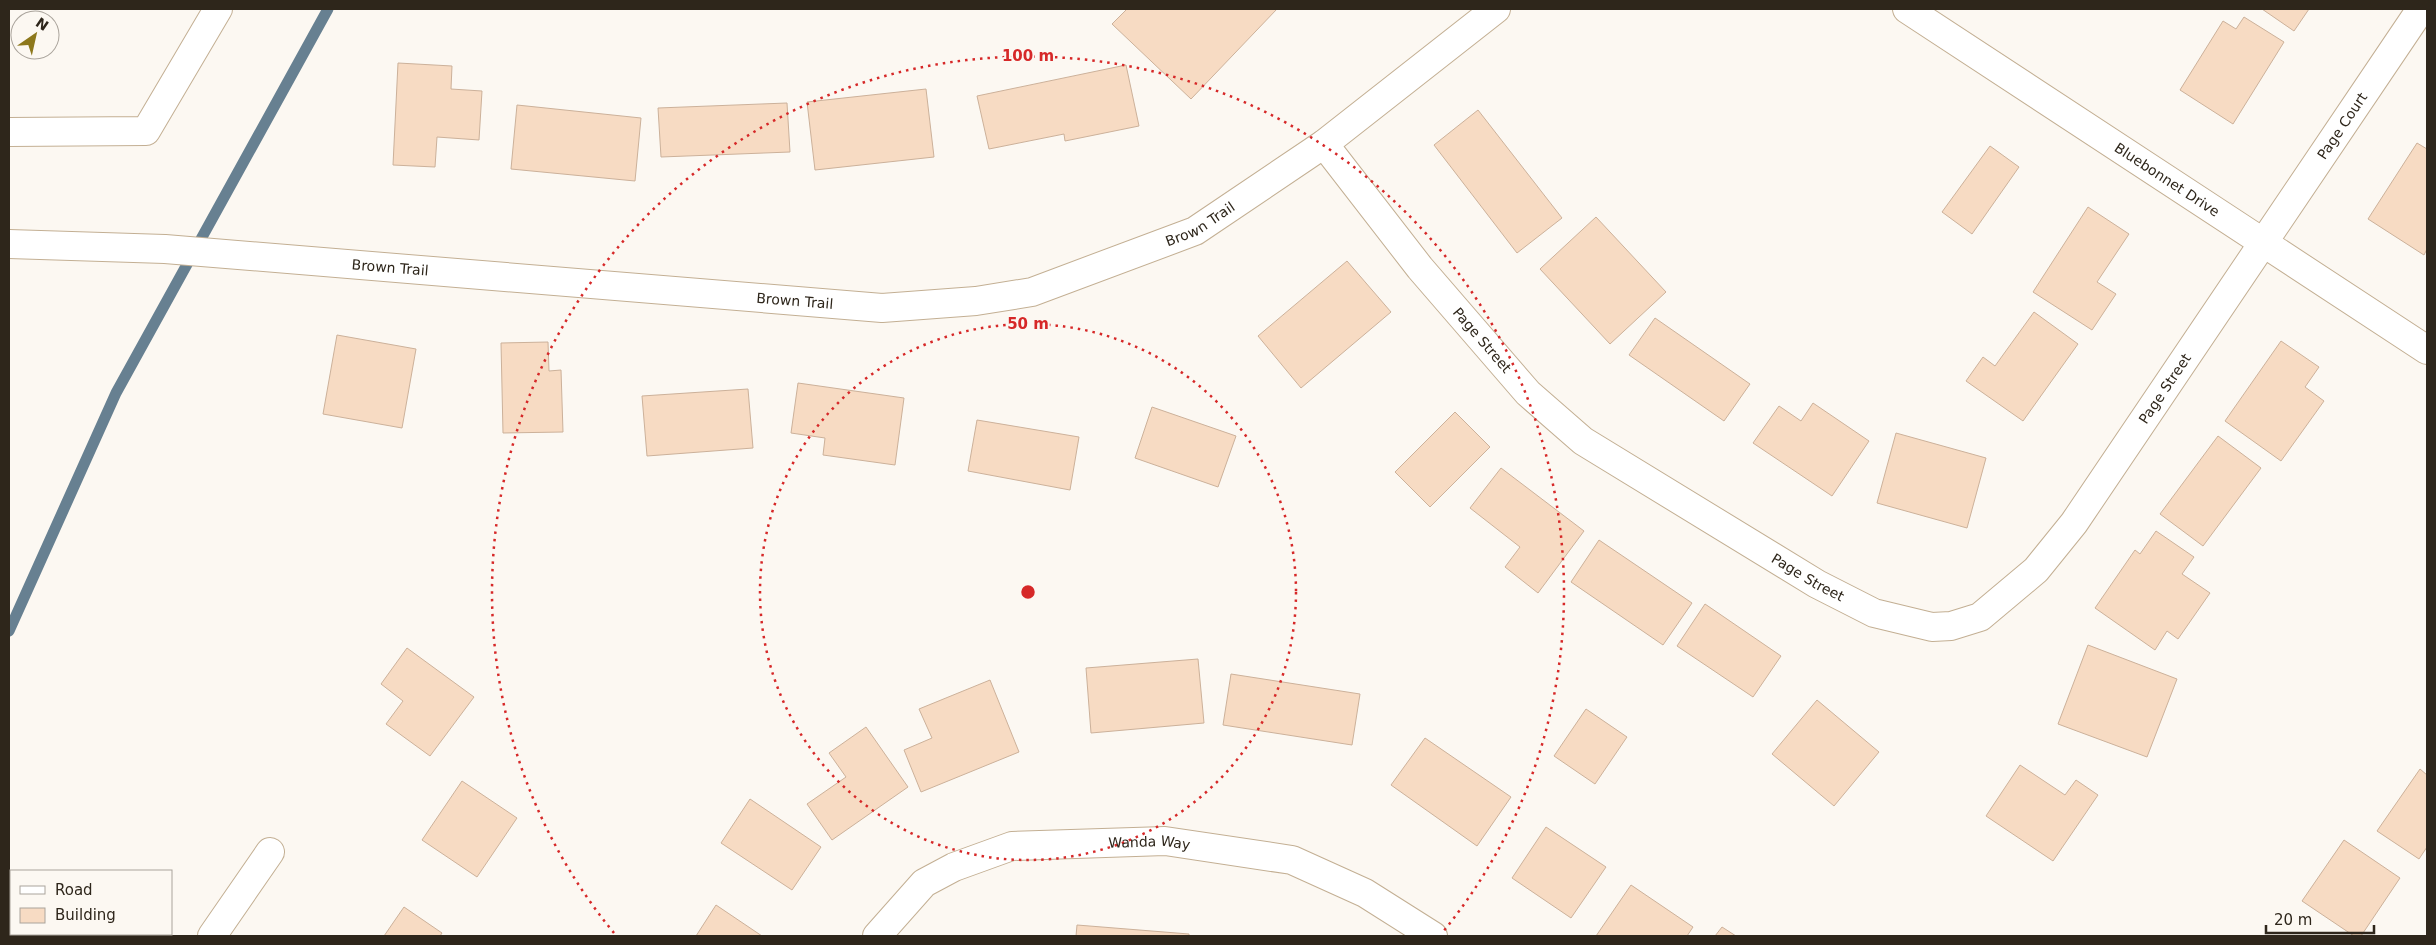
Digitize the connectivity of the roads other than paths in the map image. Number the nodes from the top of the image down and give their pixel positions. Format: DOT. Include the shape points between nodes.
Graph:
graph roads {
  1 [pos="218,9"];
  2 [pos="1496,9"];
  3 [pos="1907,9"];
  4 [pos="2421,9"];
  5 [pos="9,132"];
  6 [pos="1324,144"];
  7 [pos="2262,242"];
  8 [pos="9,244"];
  9 [pos="2427,350"];
  10 [pos="270,852"];
  11 [pos="212,936"];
  12 [pos="876,936"];
  13 [pos="1433,936"];
  1 -- 5 [label="street" via="146,132"];
  2 -- 6 [label="street, Brown Trail"];
  3 -- 7 [label="street, Bluebonnet Drive"];
  4 -- 7 [label="street, Page Court"];
  6 -- 7 [label="street, Page Street" via="1420,268 1528,393 1583,441 1817,584 1874,613 1932,627 1951,626 1980,617 2036,570 2074,523"];
  6 -- 8 [label="street, Brown Trail" via="1194,231 1032,292 976,301 882,308 165,249"];
  7 -- 9 [label="street, Bluebonnet Drive"];
  10 -- 11 [label="street"];
  12 -- 13 [label="street, Wanda Way" via="924,883 954,867 1012,846 1165,841 1292,860 1365,893"];
}
